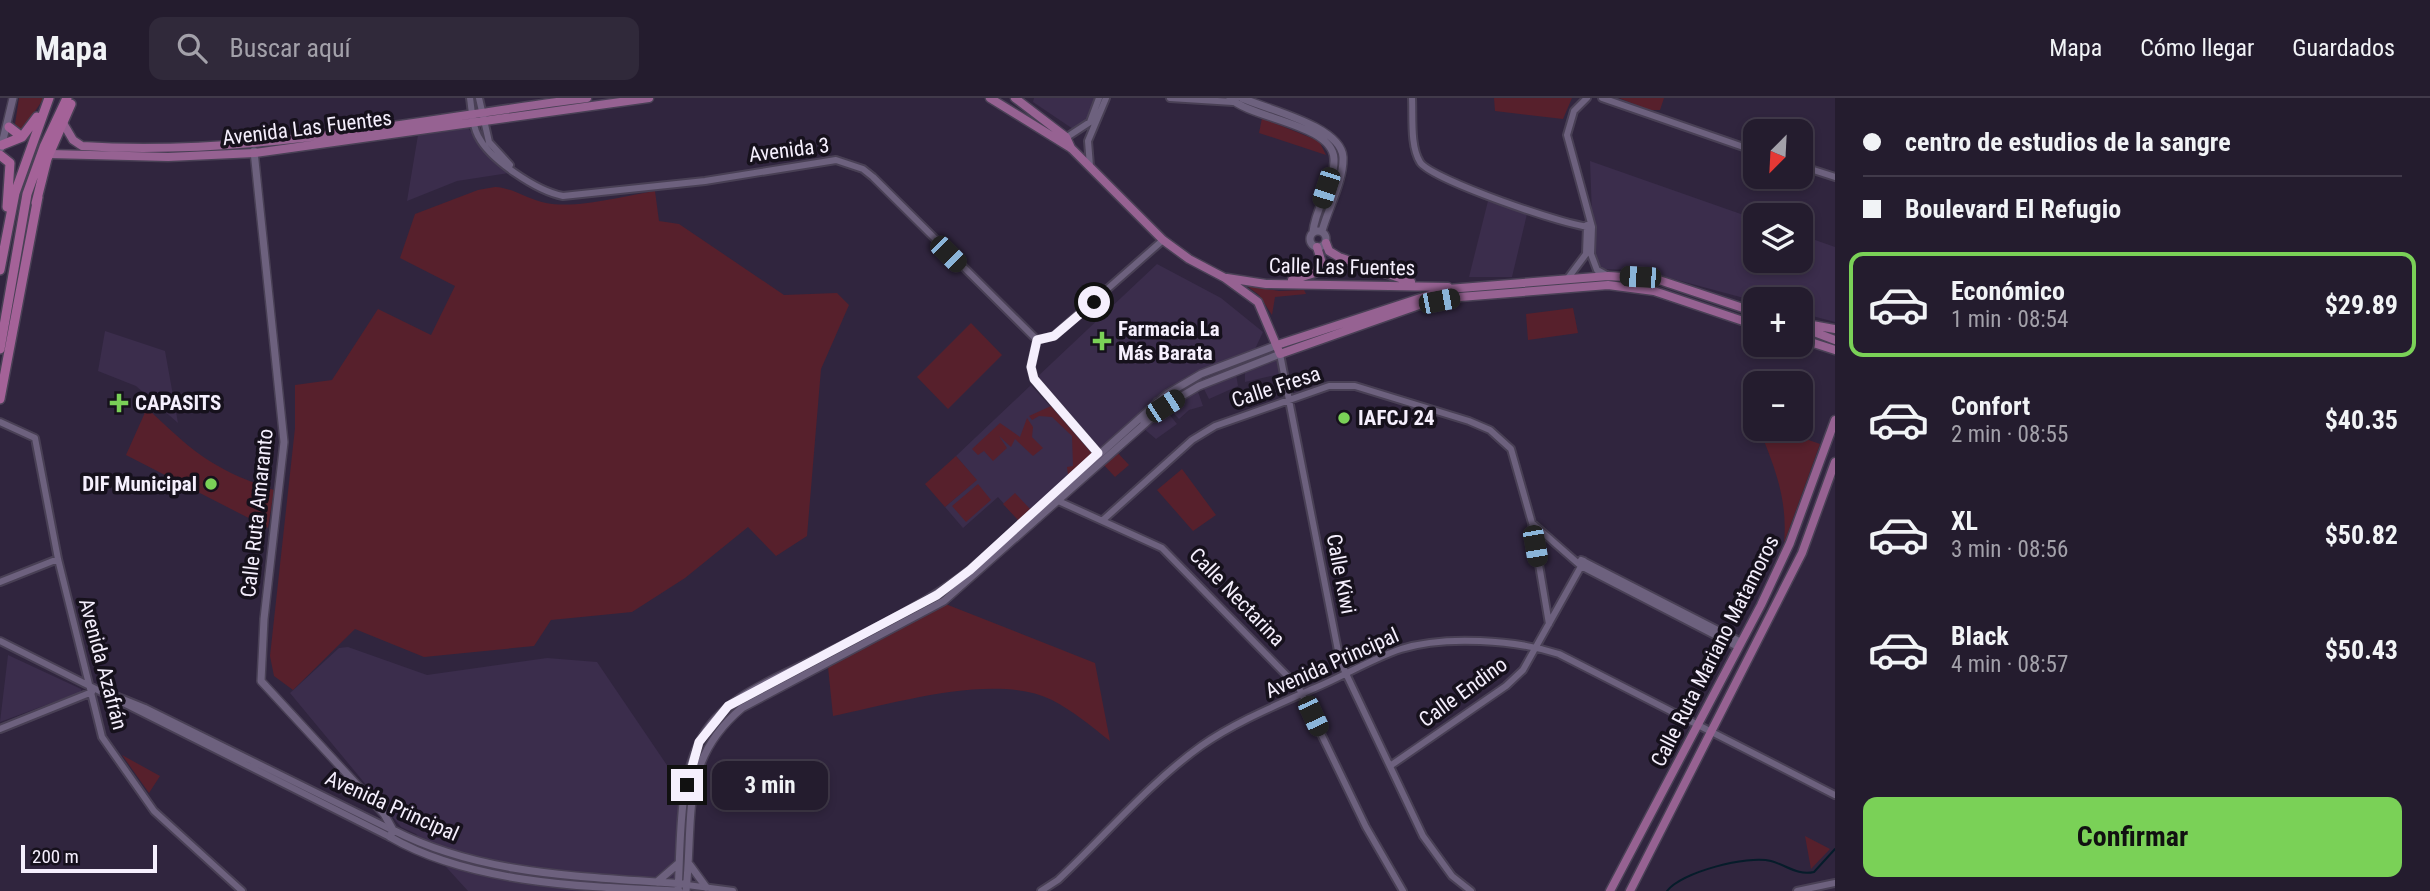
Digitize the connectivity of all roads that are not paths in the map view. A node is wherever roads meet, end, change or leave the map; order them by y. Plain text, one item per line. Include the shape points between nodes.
1 (13, 98) edge
2 (49, 98) edge
3 (67, 98) edge
4 (73, 98) edge
5 (470, 98) edge
6 (479, 98) edge
7 (587, 98) edge
8 (649, 98) edge
9 (990, 98) edge
10 (1016, 98) edge
11 (1099, 98) edge
12 (1106, 98) edge
13 (1170, 98) edge
14 (1412, 98) edge
15 (1587, 98) edge
16 (1602, 98) edge
17 (1235, 99) edge
18 (478, 119) junction
19 (63, 122) junction
20 (9, 127) junction
21 (22, 137) junction
22 (1063, 140) junction
23 (254, 143) junction
24 (1, 145) edge
25 (1743, 147) edge
26 (255, 153) junction
27 (50, 154) junction
28 (0, 155) edge
29 (1090, 166) junction
30 (1813, 170) edge
31 (1835, 177) edge
32 (38, 197) junction
33 (1589, 225) junction
34 (1318, 232) junction
35 (1163, 240) junction
36 (1321, 245) junction
37 (4, 249) junction
38 (1588, 254) junction
39 (0, 270) edge
40 (13, 271) junction
41 (1608, 276) junction
42 (1225, 278) junction
43 (1567, 279) junction
44 (1266, 284) junction
45 (1418, 284) junction
46 (1458, 287) junction
47 (1743, 308) edge
48 (1369, 313) junction
49 (1743, 321) edge
50 (1813, 326) edge
51 (1835, 329) edge
52 (1813, 330) edge
53 (1343, 332) junction
54 (1037, 340) junction
55 (1835, 340) edge
56 (1813, 343) edge
57 (0, 349) edge
58 (1278, 350) junction
59 (1835, 350) edge
60 (0, 399) edge
61 (1288, 400) junction
62 (1157, 401) junction
63 (1835, 420) edge
64 (0, 422) edge
65 (1134, 433) junction
66 (1098, 453) junction
67 (1835, 462) edge
68 (1050, 496) junction
69 (1058, 501) junction
70 (1103, 520) junction
71 (1532, 523) junction
72 (58, 559) junction
73 (1583, 563) junction
74 (0, 582) edge
75 (1549, 624) junction
76 (0, 641) edge
77 (1740, 645) junction
78 (1538, 647) junction
79 (1347, 674) junction
80 (88, 684) junction
81 (98, 690) junction
82 (90, 693) junction
83 (1302, 694) junction
84 (1700, 724) junction
85 (0, 729) edge
86 (1712, 730) junction
87 (1390, 766) junction
88 (1835, 795) edge
89 (391, 833) junction
90 (684, 862) junction
91 (579, 880) junction
92 (657, 882) junction
93 (1835, 883) edge
94 (706, 887) junction
95 (682, 888) edge
96 (242, 891) edge
97 (662, 891) edge
98 (733, 891) edge
99 (1041, 891) edge
100 (1403, 891) edge
101 (1471, 891) edge
102 (1610, 891) edge
103 (1630, 891) edge
104 (1797, 891) edge

1 - 20 main road
2 - 21 highway
2 - 37 highway via 24,162
3 - 40 highway via 33,176
4 - 19 highway
5 - 18 street
6 - 18 street
7 - 18 main road, Avenida Las Fuentes
8 - 18 main road, Avenida Las Fuentes
9 - 22 main road
10 - 22 main road
11 - 22 street via 1090,122
12 - 29 street via 1088,141
13 - 17 street
14 - 33 street via 1416,153 1427,170 1482,194
15 - 33 street via 1574,111 1567,135
16 - 25 street
17 - 34 main road via 1329,134 1341,150
18 - 23 main road, Avenida Las Fuentes
18 - 26 main road, Avenida Las Fuentes
18 - 54 street, Avenida 3 via 491,149 513,169 543,191 570,197 836,160 851,163 873,177
19 - 23 main road, Avenida Las Fuentes via 82,146 173,148
19 - 27 highway
20 - 21 highway
20 - 24 main road
21 - 24 highway
22 - 29 main road
23 - 26 main road, Calle Ruta Amaranto
24 - 28 main road
26 - 27 main road, Avenida Las Fuentes via 168,157
26 - 89 main road, Calle Ruta Amaranto via 284,442 261,681 384,814
27 - 32 highway
28 - 37 highway via 8,159 10,167
29 - 35 main road
30 - 31 street
32 - 40 highway
32 - 60 highway
33 - 38 street
34 - 36 main road
34 - 36 main road via 1310,240
35 - 42 main road
35 - 54 street via 1054,336
36 - 44 main road via 1315,273
36 - 45 main road via 1339,257
37 - 39 highway
38 - 41 street via 1597,270
38 - 43 street
40 - 57 highway
41 - 43 main road
41 - 47 main road via 1656,279
42 - 44 main road, Calle Las Fuentes
42 - 58 main road via 1258,302
43 - 46 main road
44 - 45 main road, Calle Las Fuentes
45 - 46 main road, Calle Las Fuentes
46 - 48 main road
48 - 53 main road
48 - 58 main road
49 - 53 main road via 1654,291 1608,285 1460,297 1419,305
50 - 51 main road
52 - 55 main road
53 - 58 main road
54 - 66 street via 1031,367 1034,379
56 - 59 main road
58 - 61 street, Calle Kiwi
58 - 62 main road via 1201,374
58 - 65 main road via 1199,386 1165,406
61 - 70 street, Calle Fresa via 1215,426 1192,440
61 - 71 street, Calle Fresa via 1329,386 1355,386 1490,430 1514,454
61 - 79 street, Calle Kiwi via 1340,661
62 - 65 street via 1158,407
62 - 66 main road
63 - 77 main road, Calle Ruta Mariano Matamoros via 1790,543
64 - 72 street, Avenida Azafrán via 35,438
65 - 69 main road
66 - 68 main road
67 - 86 main road, Calle Ruta Mariano Matamoros via 1802,553
68 - 69 street, Calle Nectarina
68 - 90 main road via 937,595 755,689 722,711 699,742 689,771
69 - 70 street, Calle Nectarina
69 - 90 main road via 944,601 742,708 719,727 695,778
70 - 83 street, Calle Nectarina via 1162,548 1180,563
71 - 73 street
71 - 75 street, Calle Fresa
72 - 74 street
72 - 80 street, Avenida Azafrán
73 - 75 street, Calle Endino
73 - 77 street
75 - 78 street, Calle Endino
76 - 80 street, Avenida Principal
77 - 84 main road, Calle Ruta Mariano Matamoros
78 - 79 street, Avenida Principal via 1496,642 1422,645 1394,652
78 - 84 street, Avenida Principal
78 - 87 street, Calle Endino via 1506,686
79 - 83 street, Avenida Principal
79 - 87 street, Calle Kiwi
80 - 81 street, Avenida Principal
80 - 82 street, Avenida Azafrán
81 - 82 street
81 - 89 street, Avenida Principal via 112,692
82 - 85 street
82 - 96 street, Avenida Azafrán via 102,737 148,803
83 - 99 street, Avenida Principal via 1203,745
83 - 100 street, Calle Nectarina via 1366,827
84 - 86 street, Avenida Principal
84 - 102 main road, Calle Ruta Mariano Matamoros
86 - 88 street, Avenida Principal
86 - 103 main road, Calle Ruta Mariano Matamoros
87 - 101 street, Calle Kiwi via 1436,857
89 - 91 main road, Avenida Principal via 429,856 476,871
90 - 92 main road
90 - 94 main road
90 - 95 main road
91 - 92 main road, Avenida Principal
91 - 97 main road, Avenida Principal
92 - 95 main road, Avenida Principal
93 - 104 street
94 - 95 street, Avenida Principal
94 - 98 street, Avenida Principal
95 - 97 main road, Avenida Principal

